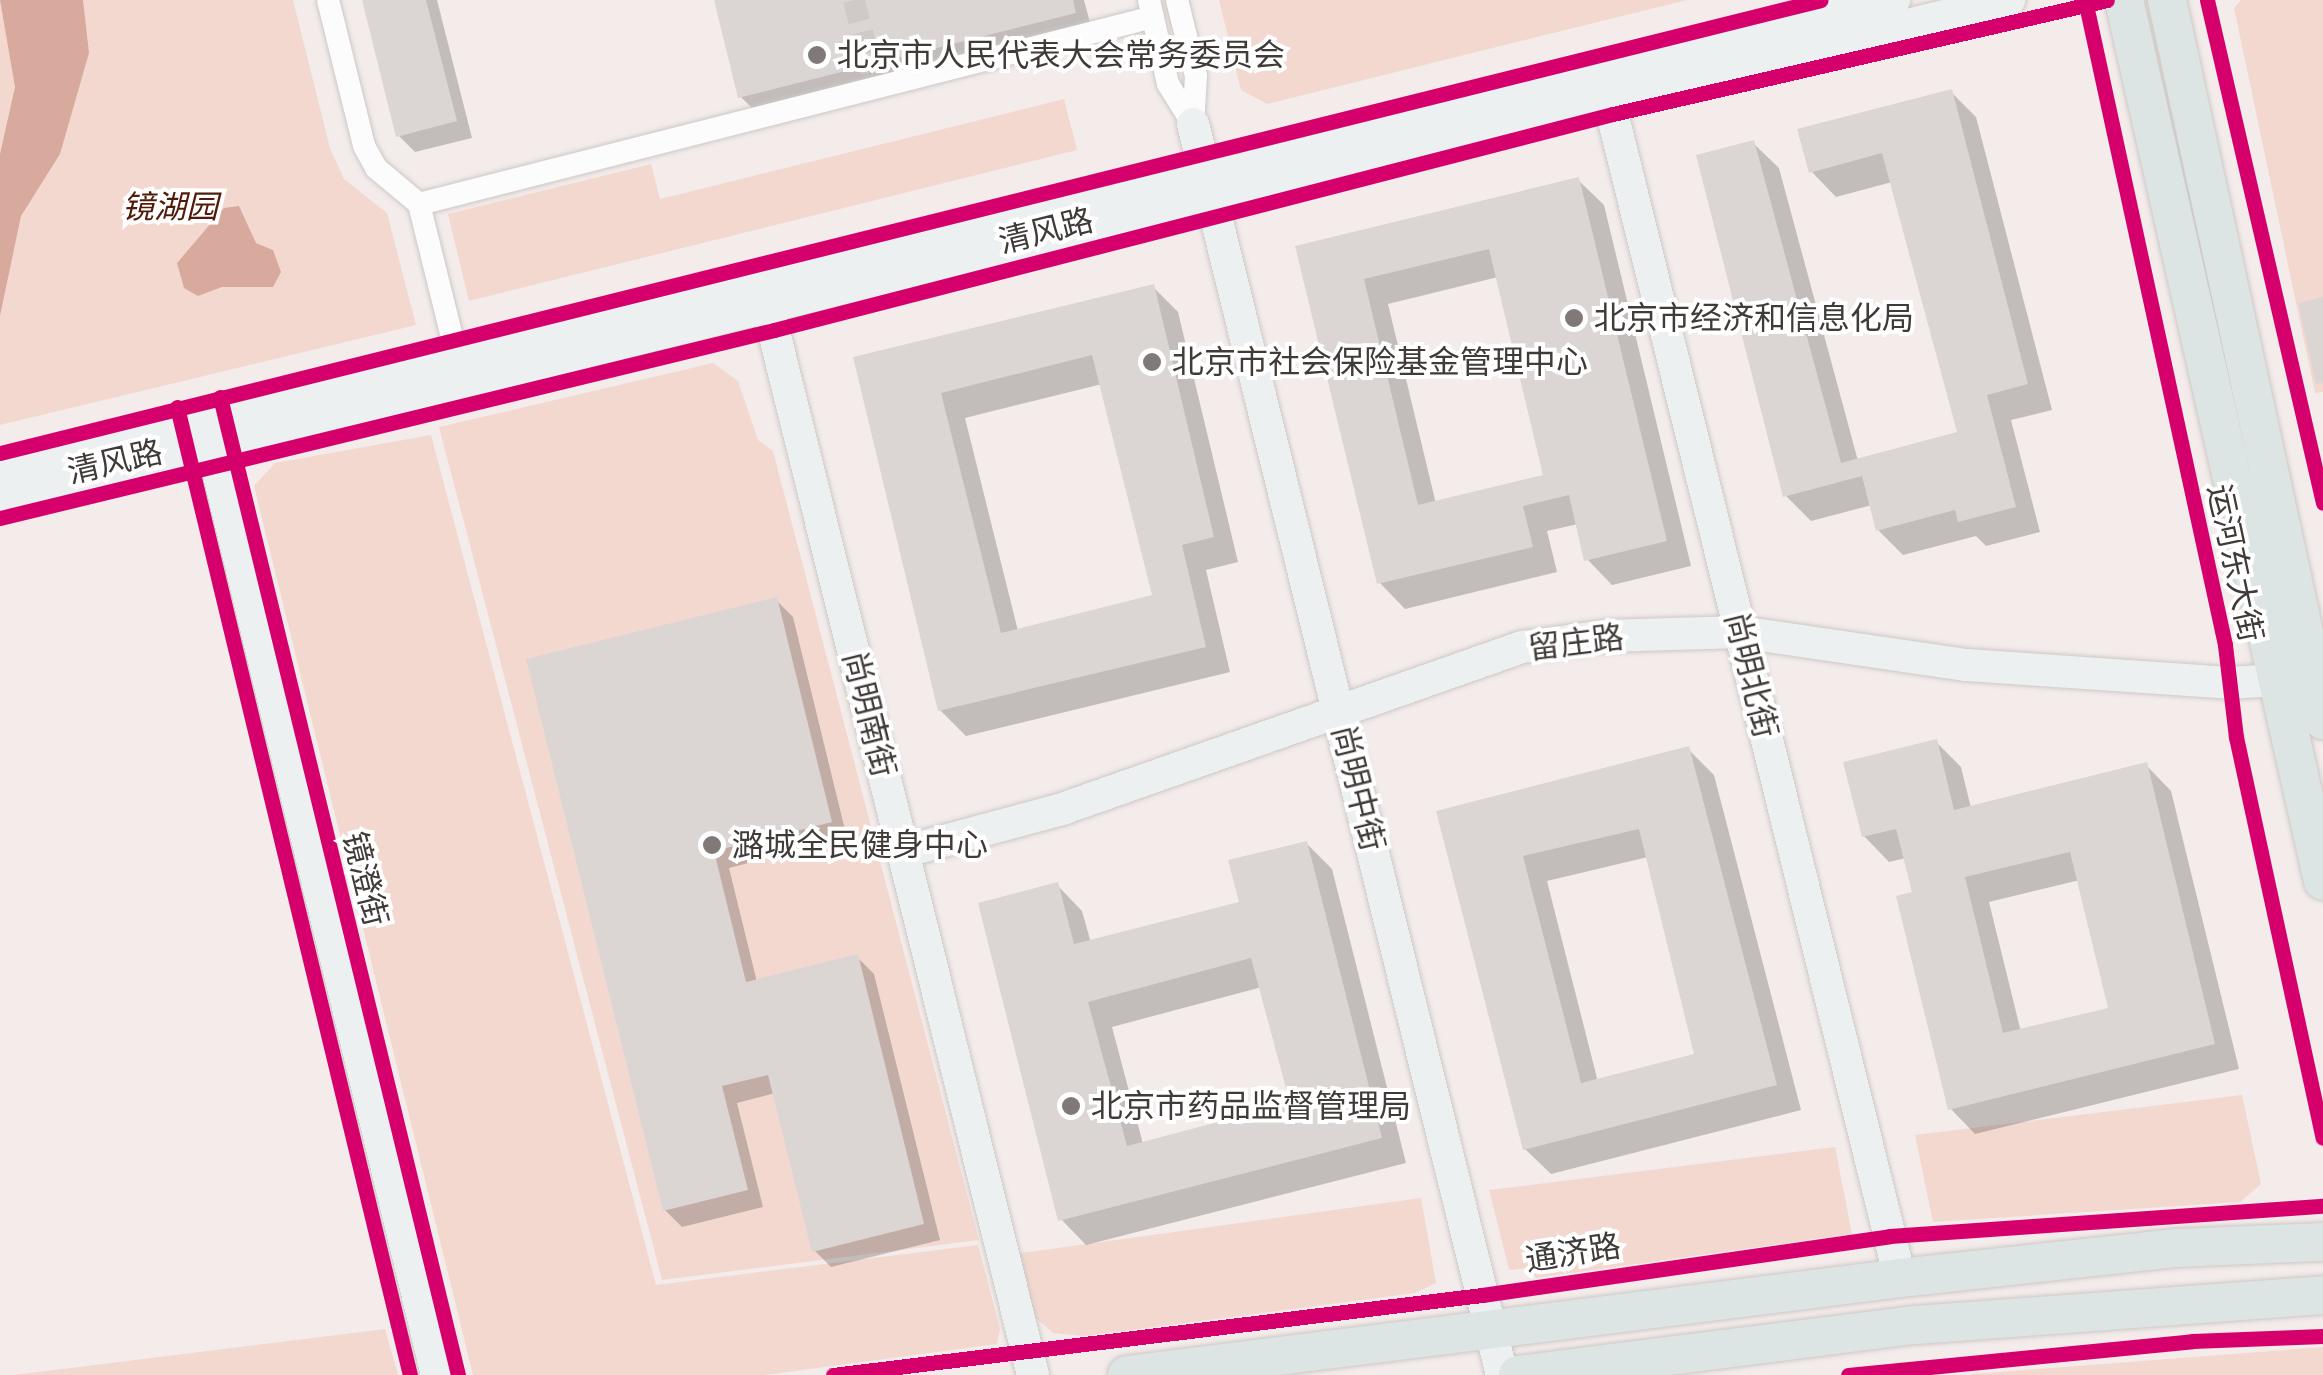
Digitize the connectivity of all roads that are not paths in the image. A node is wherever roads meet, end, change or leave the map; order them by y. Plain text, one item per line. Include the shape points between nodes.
1 (328, 0) edge
2 (1177, 0) edge
3 (1894, 0) edge
4 (2009, 0) edge
5 (2124, 0) edge
6 (2167, 0) edge
7 (1151, 8) edge
8 (1605, 84) junction
9 (1193, 124) junction
10 (1212, 188) junction
11 (419, 204) junction
12 (766, 298) junction
13 (461, 374) junction
14 (209, 435) junction
15 (0, 472) edge
16 (0, 497) edge
17 (1740, 632) junction
18 (2278, 680) junction
19 (1340, 712) junction
20 (2323, 720) edge
21 (903, 852) junction
22 (2323, 881) edge
23 (2323, 1242) edge
24 (1900, 1278) junction
25 (2323, 1295) edge
26 (1490, 1329) junction
27 (437, 1375) edge
28 (1033, 1375) edge
29 (1128, 1375) edge
30 (1502, 1375) edge
31 (1518, 1375) edge

1 - 11 street via 364,146 376,168
2 - 9 street via 1196,76
3 - 8 street, 清风路
4 - 8 street, 清风路
5 - 18 main road, 运河东大街
6 - 20 main road, 运河东大街
7 - 9 street via 1168,84
7 - 11 street
8 - 10 street, 清风路
8 - 17 street, 尚明北街
9 - 10 street, 尚明中街
10 - 12 street, 清风路
10 - 19 street, 尚明中街
11 - 13 street
12 - 13 street, 清风路
12 - 21 street, 尚明南街
13 - 14 street, 清风路
14 - 15 street, 清风路
14 - 16 street, 清风路
14 - 27 street, 镜澄街
17 - 18 street, 留庄路 via 1967,665 2230,683
17 - 19 street, 留庄路 via 1606,636 1523,647
17 - 24 street, 尚明北街
18 - 22 main road, 运河东大街
19 - 21 street, 留庄路 via 1062,809
19 - 26 street, 尚明中街
21 - 28 street, 尚明南街
23 - 24 main road, 通济路 via 2177,1248
24 - 26 main road, 通济路
25 - 31 main road via 1916,1325
26 - 29 main road, 通济路
26 - 30 street, 尚明中街

